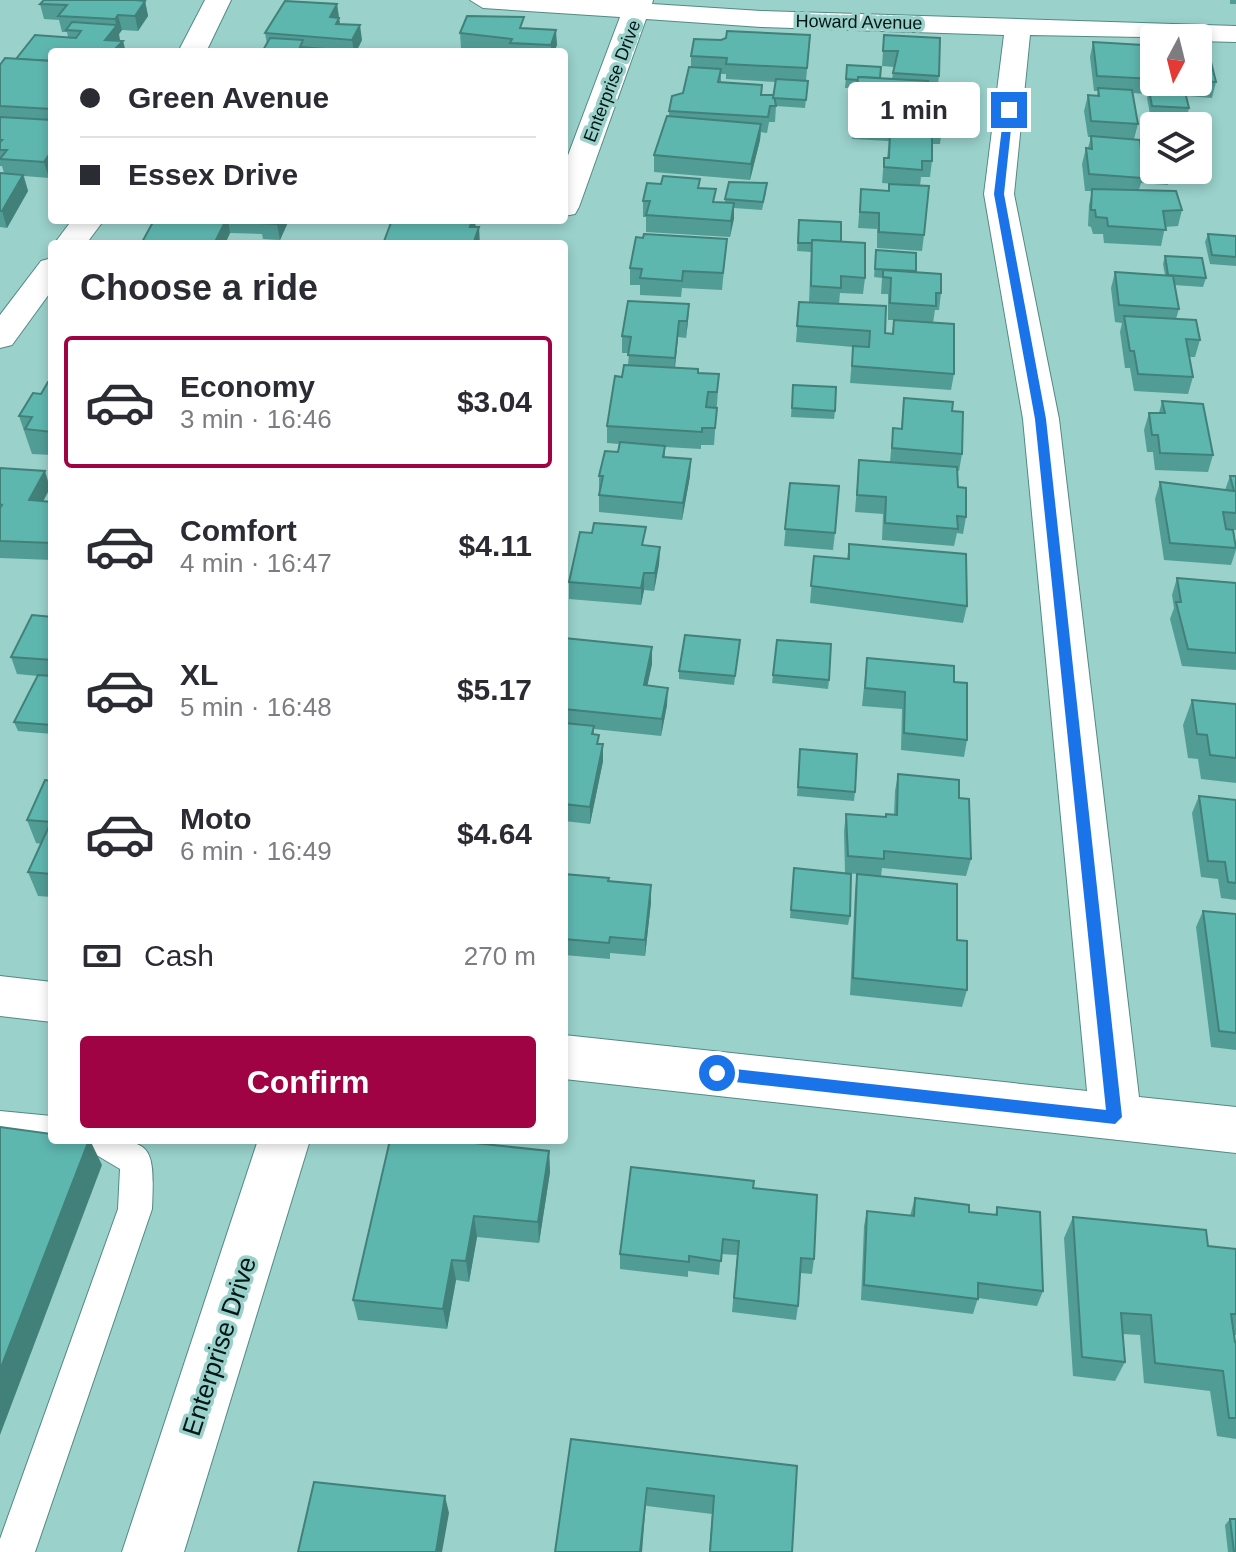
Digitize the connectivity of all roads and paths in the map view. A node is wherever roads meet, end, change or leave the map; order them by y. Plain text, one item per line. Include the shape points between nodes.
1 (218, 0) edge
2 (483, 0) edge
3 (640, 5) edge
4 (1018, 25) junction
5 (1236, 34) edge
6 (194, 48) edge
7 (568, 201) edge
8 (48, 273) edge
9 (0, 338) edge
10 (0, 996) edge
11 (48, 1002) edge
12 (568, 1057) edge
13 (1115, 1117) junction
14 (0, 1126) edge
15 (1236, 1130) edge
16 (48, 1131) edge
17 (107, 1144) edge
18 (283, 1144) edge
19 (15, 1552) edge
20 (153, 1552) edge

1 - 6 street
2 - 3 street, Howard Avenue
3 - 4 street, Howard Avenue via 761,19
3 - 7 street, Enterprise Drive
4 - 5 street, Howard Avenue
4 - 13 street via 999,194 1041,419
8 - 9 street
10 - 11 street
12 - 13 street
13 - 15 street
14 - 16 lane
17 - 19 lane via 137,1161 135,1209
18 - 20 street, Enterprise Drive

